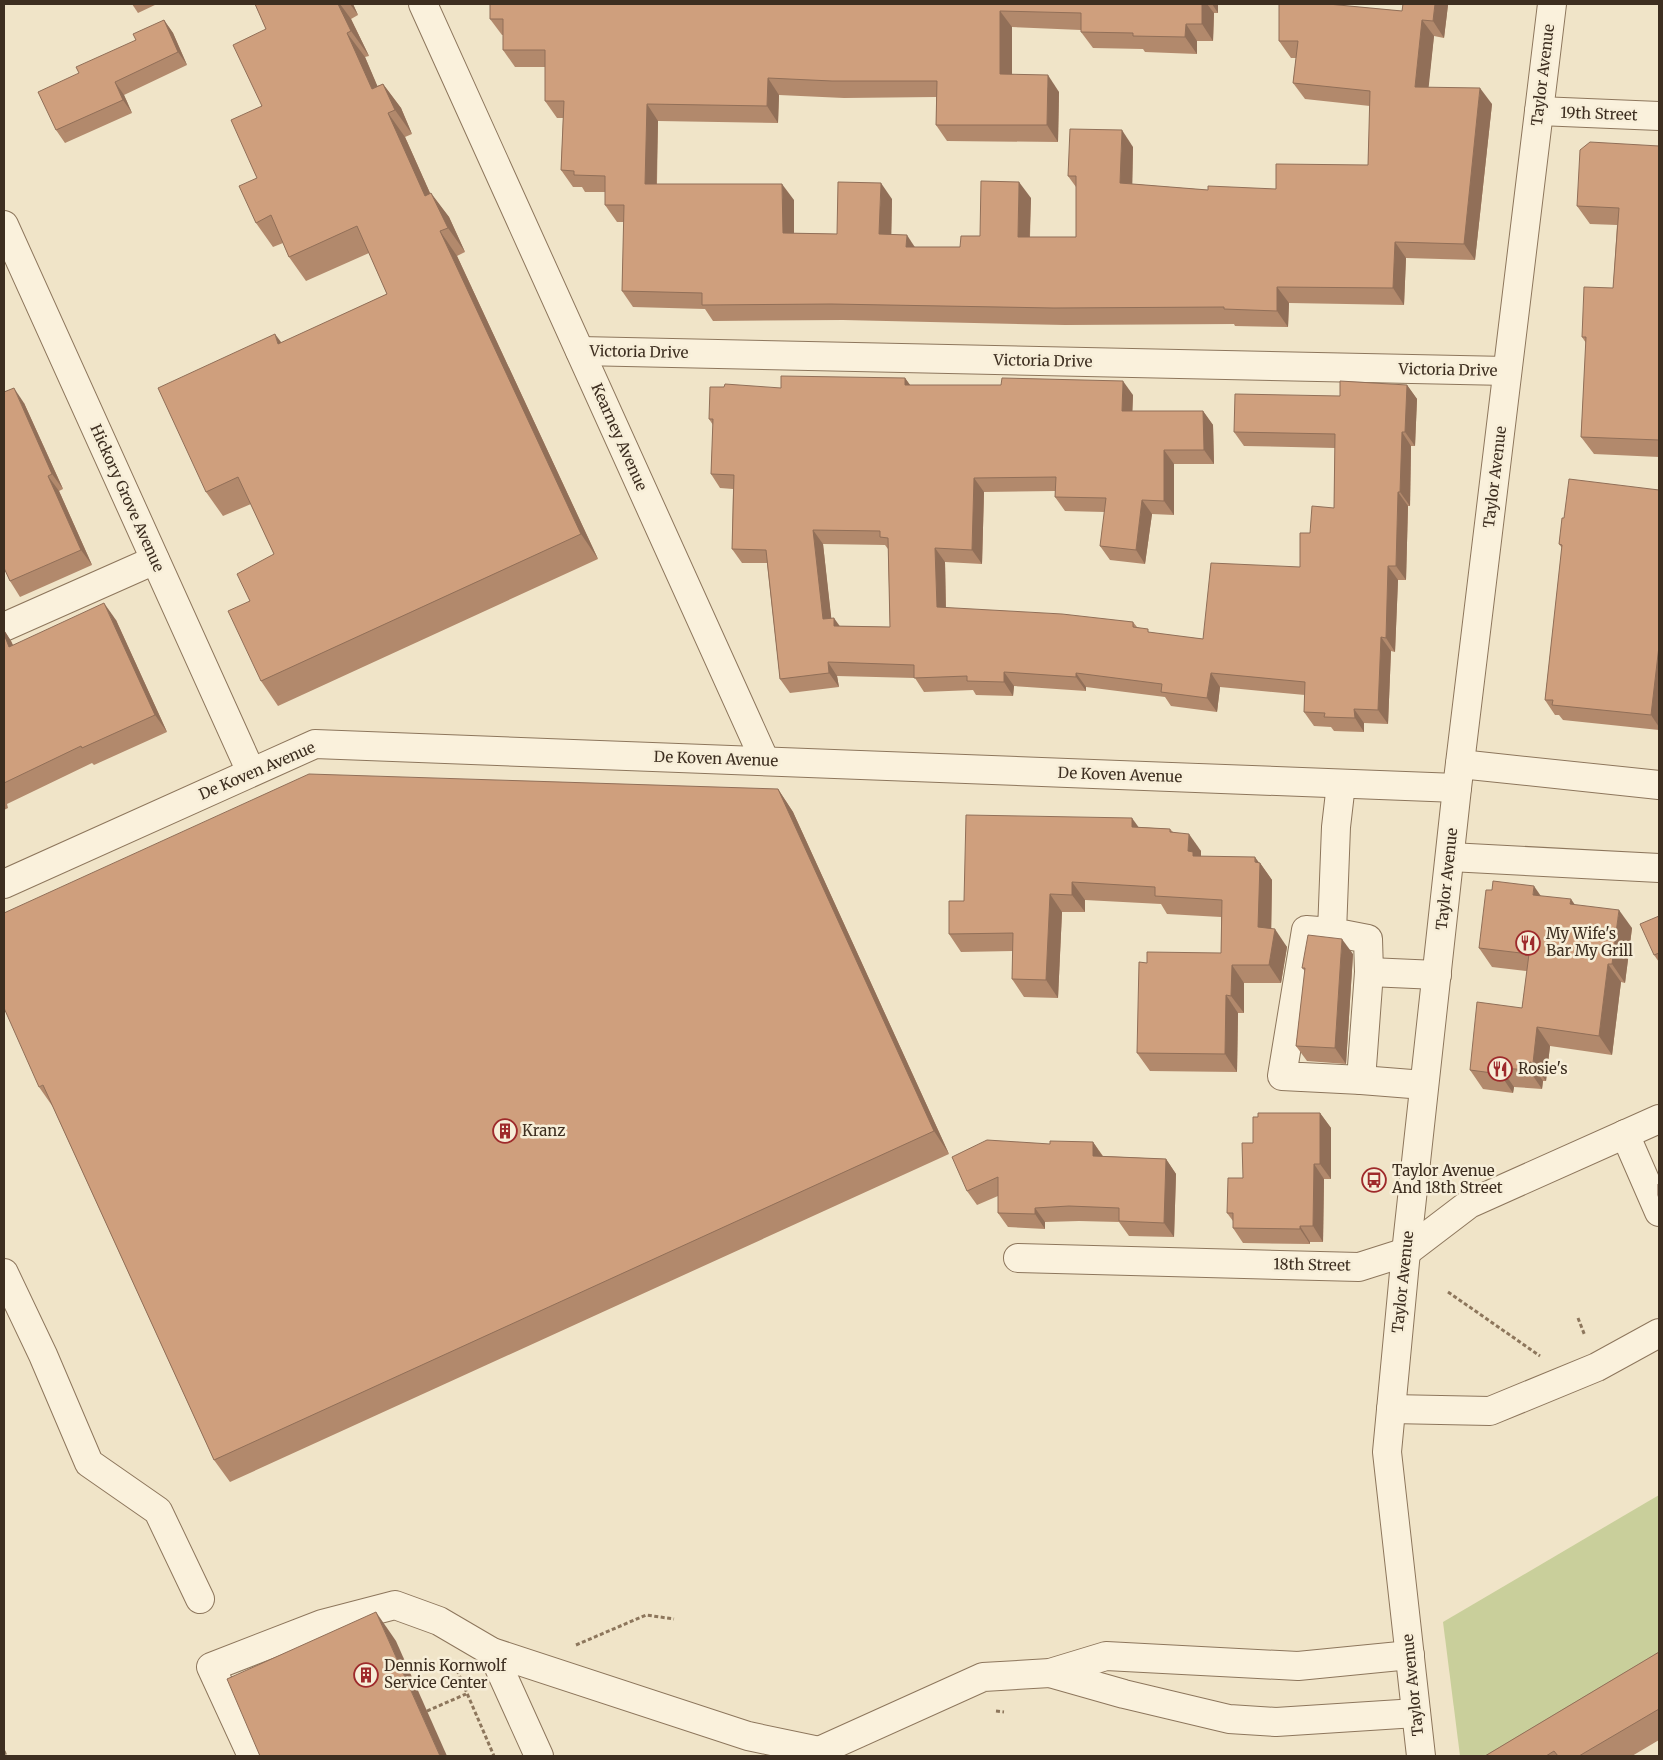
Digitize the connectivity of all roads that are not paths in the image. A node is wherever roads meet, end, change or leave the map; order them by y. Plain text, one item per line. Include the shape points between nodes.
1 (423, 4) edge
2 (1552, 4) edge
3 (1539, 111) junction
4 (1659, 116) edge
5 (4, 225) edge
6 (580, 351) junction
7 (1507, 371) junction
8 (155, 560) junction
9 (4, 628) edge
10 (765, 761) junction
11 (251, 772) junction
12 (1459, 776) junction
13 (1341, 784) junction
14 (1659, 785) edge
15 (1450, 857) junction
16 (1659, 868) edge
17 (4, 884) edge
18 (1332, 932) junction
19 (1369, 972) junction
20 (1437, 975) junction
21 (1361, 1080) junction
22 (1424, 1085) junction
23 (1659, 1119) edge
24 (1625, 1134) junction
25 (1659, 1212) edge
26 (1406, 1252) junction
27 (1018, 1258) dead end
28 (4, 1273) edge
29 (1659, 1333) edge
30 (1391, 1410) junction
31 (200, 1599) dead end
32 (492, 1652) junction
33 (1410, 1655) junction
34 (1050, 1673) junction
35 (1416, 1712) junction
36 (814, 1754) edge
37 (252, 1756) edge
38 (539, 1756) edge
39 (1421, 1756) edge

1 - 6 street, Kearney Avenue
2 - 3 street, Taylor Avenue
3 - 4 street, 19th Street
3 - 7 street, Taylor Avenue
5 - 8 street, Hickory Grove Avenue
6 - 7 street, Victoria Drive
6 - 10 street, Kearney Avenue
7 - 12 street, Taylor Avenue
8 - 9 street
8 - 11 street, Hickory Grove Avenue
10 - 11 street, De Koven Avenue via 315,744
10 - 13 street, De Koven Avenue
11 - 17 street, De Koven Avenue
12 - 13 street, De Koven Avenue
12 - 14 street, De Koven Avenue
12 - 15 street, Taylor Avenue
13 - 18 street
15 - 16 street
15 - 20 street, Taylor Avenue
18 - 19 street via 1368,939
18 - 21 street via 1306,930 1282,1076
19 - 20 street
19 - 21 street
20 - 22 street, Taylor Avenue
21 - 22 street
22 - 26 street, Taylor Avenue
23 - 24 street, 18th Street
24 - 25 street
24 - 26 street, 18th Street via 1469,1204
26 - 27 street, 18th Street via 1360,1267
26 - 30 street, Taylor Avenue
28 - 31 street via 89,1463 158,1511
29 - 30 street via 1597,1366 1490,1411
30 - 33 street, Taylor Avenue via 1386,1452
32 - 36 street via 748,1736
32 - 37 street via 439,1621 395,1605 322,1624 211,1667
32 - 38 street
33 - 34 street via 1298,1666 1106,1656
33 - 35 street, Taylor Avenue
34 - 35 street via 1229,1719 1276,1722
34 - 36 street via 982,1677
35 - 39 street, Taylor Avenue

